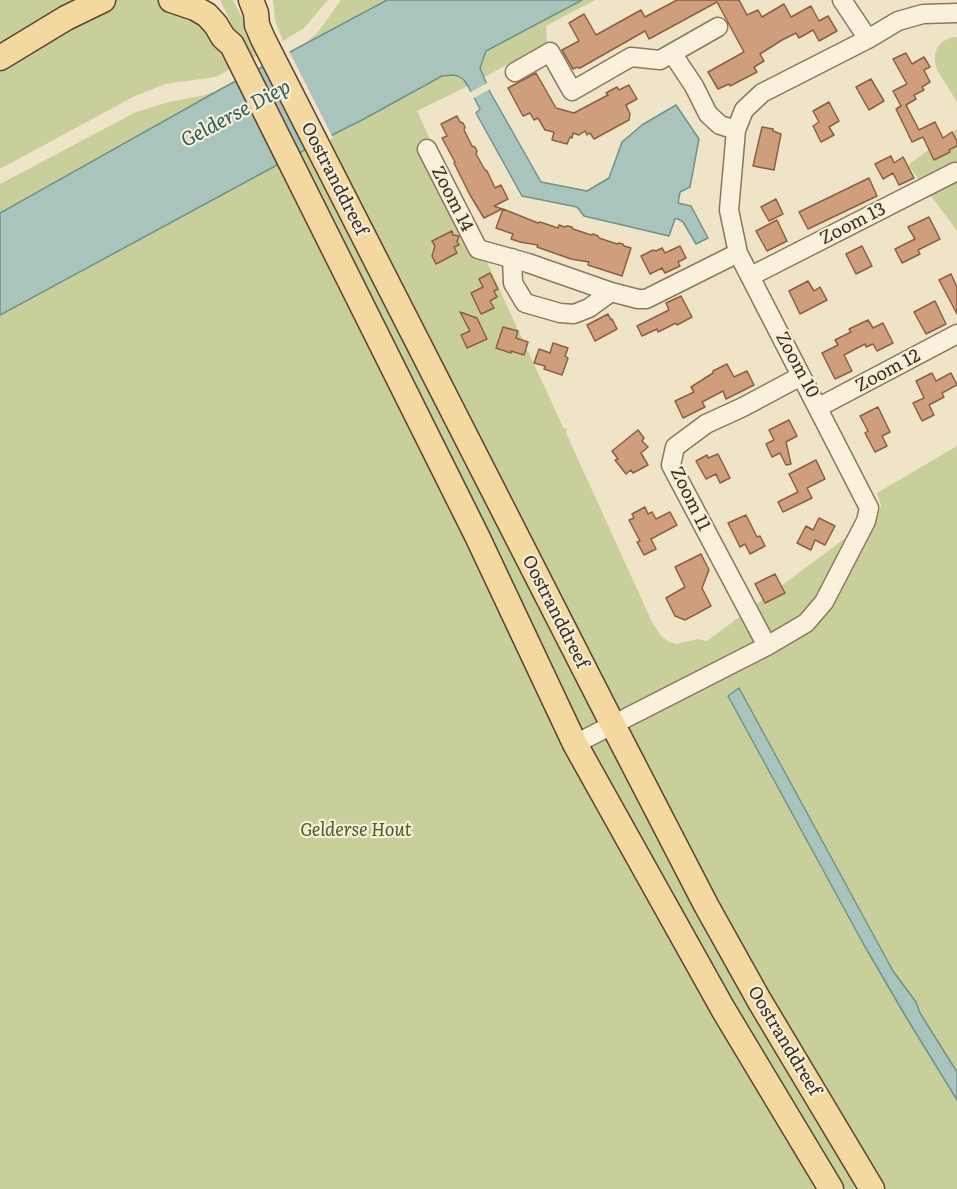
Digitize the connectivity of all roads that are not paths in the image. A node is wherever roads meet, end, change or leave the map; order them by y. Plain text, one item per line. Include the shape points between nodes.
1 (85, 0) edge
2 (103, 0) edge
3 (171, 0) edge
4 (240, 0) edge
5 (250, 0) edge
6 (842, 0) edge
7 (202, 4) edge
8 (957, 13) edge
9 (66, 18) junction
10 (718, 27) dead end
11 (260, 32) junction
12 (868, 39) junction
13 (672, 53) junction
14 (0, 58) edge
15 (515, 72) dead end
16 (736, 130) junction
17 (427, 149) dead end
18 (955, 172) dead end
19 (738, 253) junction
20 (512, 258) junction
21 (751, 276) junction
22 (611, 291) junction
23 (957, 334) edge
24 (801, 376) junction
25 (819, 407) junction
26 (767, 646) junction
27 (613, 725) junction
28 (575, 744) junction
29 (831, 1189) edge
30 (872, 1189) edge

1 - 9 main road
2 - 9 main road
3 - 7 main road
4 - 11 main road, Oostranddreef
5 - 11 main road, Oostranddreef
6 - 12 street
7 - 28 main road, Oostranddreef via 234,49 477,536
8 - 12 street, Zoom 10 via 923,14 898,21
9 - 14 main road
10 - 13 street
11 - 27 main road, Oostranddreef
12 - 16 street, Zoom 10 via 762,93 744,110
13 - 15 street via 660,60 632,57 572,91 550,52
13 - 16 street via 708,114 720,125
16 - 19 street, Zoom 10 via 729,210
17 - 20 street, Zoom 14 via 478,249
18 - 21 street, Zoom 13
19 - 21 street, Zoom 10
19 - 22 street, Zoom 14 via 646,299
20 - 22 street, Zoom 14
20 - 22 street via 513,283 525,303 574,314
21 - 24 street, Zoom 10
23 - 25 street, Zoom 12
24 - 25 street, Zoom 10
24 - 26 street, Zoom 11 via 706,424 675,447 671,465
25 - 26 street, Zoom 10 via 869,508 824,602 806,623
26 - 27 street, Zoom 10
27 - 28 street, Zoom 10
27 - 30 main road, Oostranddreef via 759,1000
28 - 29 main road, Oostranddreef via 723,1009

